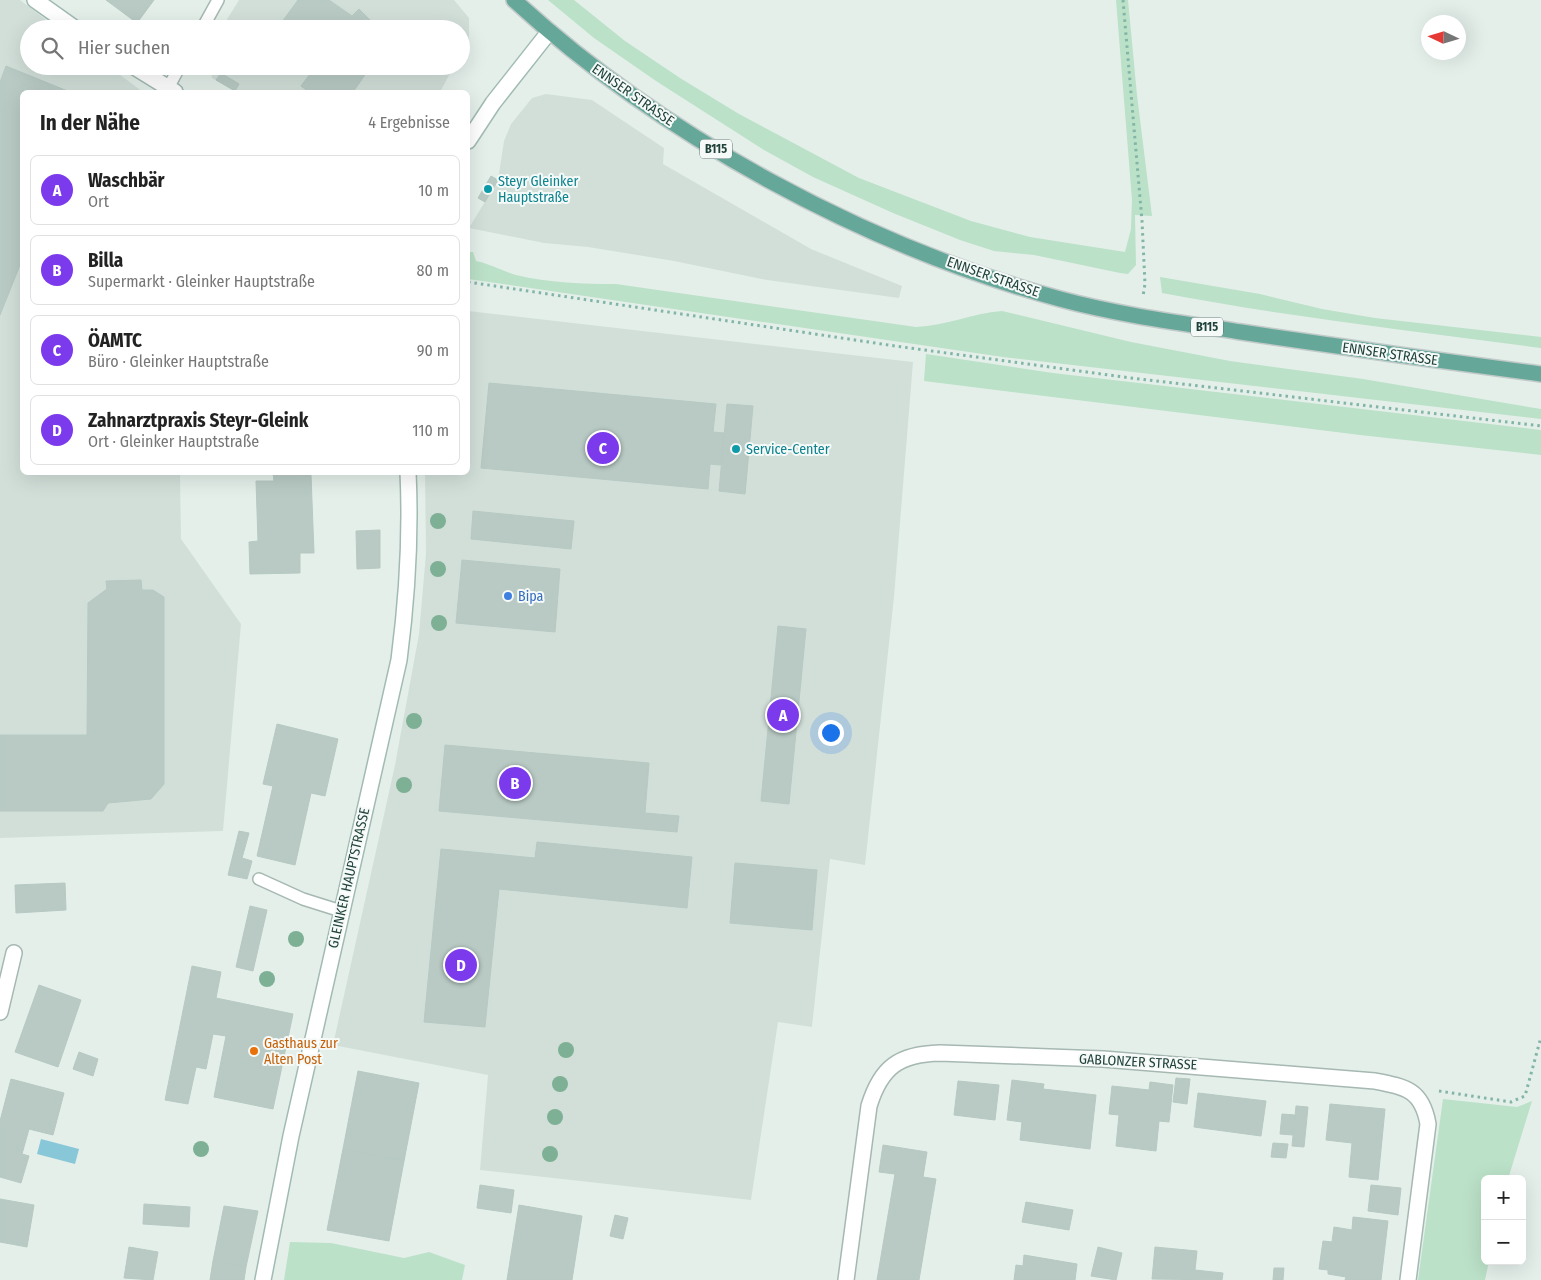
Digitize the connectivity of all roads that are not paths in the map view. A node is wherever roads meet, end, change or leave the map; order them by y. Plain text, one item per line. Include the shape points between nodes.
1 (35, 0) edge
2 (218, 0) edge
3 (514, 0) edge
4 (63, 20) edge
5 (207, 20) edge
6 (549, 32) junction
7 (147, 75) edge
8 (177, 75) edge
9 (171, 90) edge
10 (470, 138) edge
11 (1541, 374) edge
12 (408, 475) edge
13 (259, 879) dead end
14 (341, 911) junction
15 (14, 953) dead end
16 (0, 1012) edge
17 (263, 1280) edge
18 (846, 1280) edge
19 (1408, 1280) edge

1 - 4 street
2 - 5 lane
3 - 6 main road, ENNSER STRASSE / B115
6 - 10 street
6 - 11 main road, ENNSER STRASSE / B115 via 601,74 737,162 816,204 897,241 995,279 1060,299 1140,316
7 - 9 street
8 - 9 lane
12 - 14 street, GLEINKER HAUPTSTRASSE via 408,549 399,660
13 - 14 lane via 303,899
14 - 17 street, GLEINKER HAUPTSTRASSE
15 - 16 street
18 - 19 street, GABLONZER STRASSE via 869,1106 887,1071 918,1053 1103,1059 1376,1081 1401,1086 1416,1094 1426,1109 1428,1138

